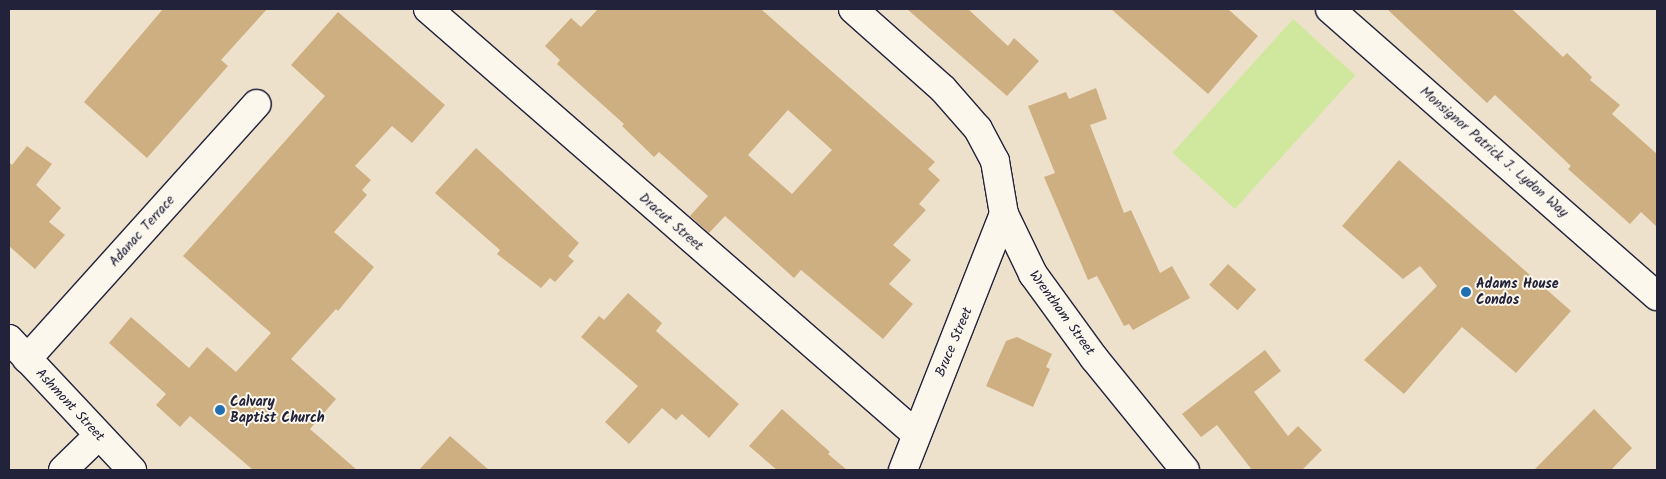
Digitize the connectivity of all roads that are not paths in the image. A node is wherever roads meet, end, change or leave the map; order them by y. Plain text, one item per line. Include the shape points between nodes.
1 (428, 9) edge
2 (853, 9) edge
3 (1330, 9) edge
4 (257, 104) dead end
5 (1004, 214) junction
6 (1657, 296) edge
7 (18, 349) edge
8 (916, 434) junction
9 (99, 436) junction
10 (63, 470) edge
11 (132, 470) edge
12 (903, 470) edge
13 (1185, 470) edge

1 - 8 street, Dracut Street
2 - 5 street, Wrentham Street via 943,89 978,129 995,161
3 - 6 street, Monsignor Patrick J. Lydon Way
4 - 7 street, Adanac Terrace
5 - 8 street, Bruce Street
5 - 13 street, Wrentham Street via 1033,274 1094,358
7 - 9 street, Ashmont Street
8 - 12 street, Bruce Street
9 - 10 street
9 - 11 street, Ashmont Street

